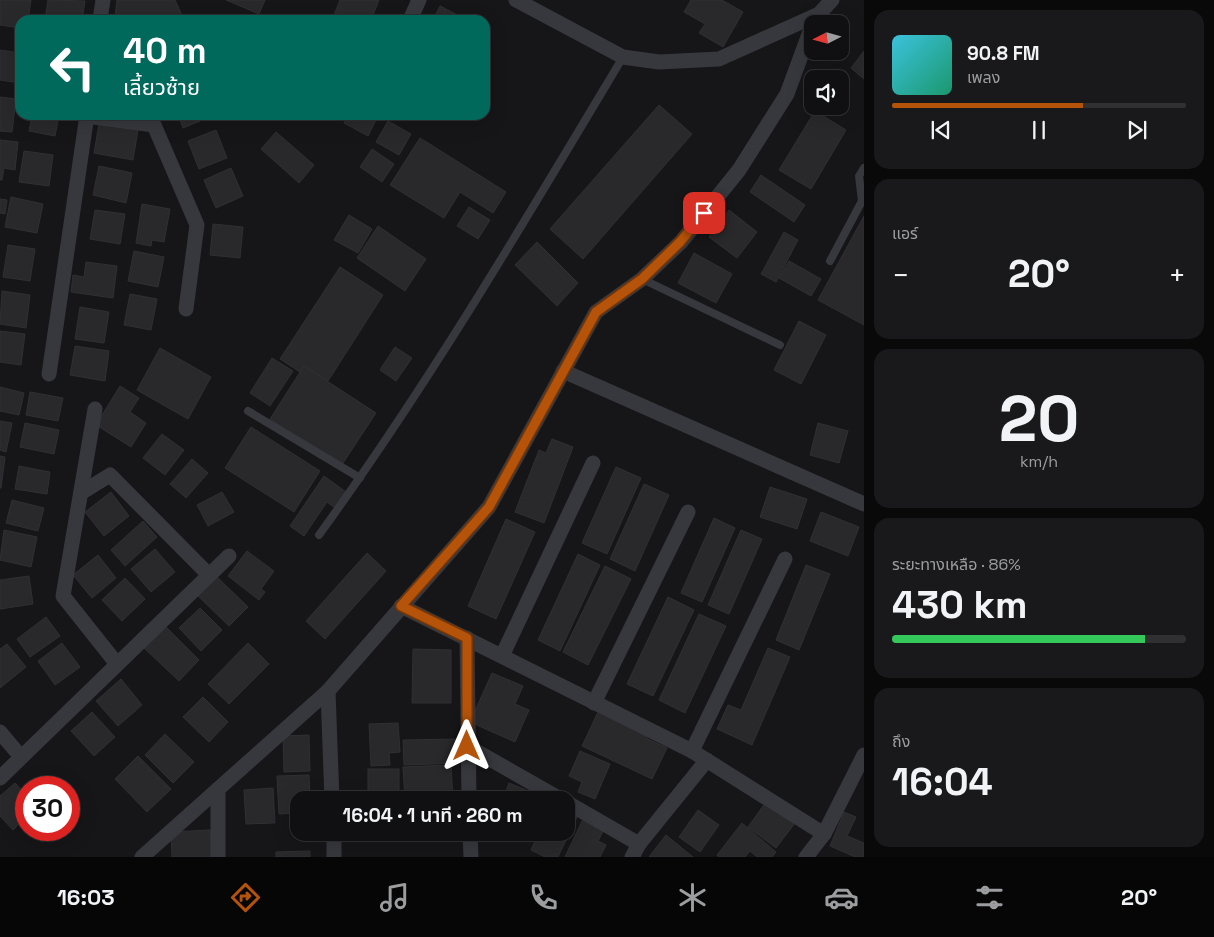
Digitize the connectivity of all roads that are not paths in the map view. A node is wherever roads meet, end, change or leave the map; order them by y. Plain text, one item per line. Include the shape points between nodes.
1 (103, 0) edge
2 (419, 0) edge
3 (516, 0) edge
4 (832, 0) edge
5 (101, 15) edge
6 (412, 15) edge
7 (820, 15) edge
8 (804, 25) edge
9 (804, 51) edge
10 (624, 57) junction
11 (85, 120) edge
12 (120, 120) edge
13 (864, 168) edge
14 (830, 261) dead end
15 (642, 279) junction
16 (186, 309) dead end
17 (780, 345) dead end
18 (564, 371) junction
19 (49, 374) dead end
20 (95, 409) dead end
21 (248, 412) dead end
22 (593, 463) dead end
23 (360, 478) junction
24 (81, 494) junction
25 (864, 504) edge
26 (688, 512) dead end
27 (319, 534) dead end
28 (229, 556) dead end
29 (786, 559) dead end
30 (209, 575) junction
31 (401, 606) junction
32 (467, 638) junction
33 (502, 656) junction
34 (117, 664) junction
35 (328, 691) junction
36 (594, 703) junction
37 (0, 732) edge
38 (467, 746) junction
39 (692, 751) junction
40 (864, 755) edge
41 (22, 757) junction
42 (707, 760) junction
43 (0, 778) edge
44 (218, 788) junction
45 (332, 791) edge
46 (469, 791) edge
47 (546, 791) edge
48 (575, 808) edge
49 (824, 834) junction
50 (334, 841) edge
51 (470, 841) edge
52 (635, 850) edge
53 (142, 857) edge
54 (218, 857) edge
55 (334, 857) edge
56 (471, 857) edge
57 (806, 857) edge

1 - 5 street
2 - 6 street
3 - 10 street
4 - 7 street
8 - 10 street via 719,59 659,62
9 - 15 street via 788,94 739,170 680,242
10 - 23 lane via 491,277
11 - 19 street
12 - 16 street via 154,125 197,225
13 - 14 lane via 859,176 862,201
15 - 17 lane
15 - 18 street via 596,312
18 - 25 street
18 - 31 street via 489,507
20 - 24 street
21 - 23 lane
22 - 33 street
23 - 27 lane
24 - 30 street via 110,475
24 - 34 street via 63,596
26 - 36 street
28 - 30 street
29 - 39 street
30 - 34 street
31 - 32 street
31 - 35 street
32 - 33 street
32 - 38 street
33 - 36 street
34 - 41 street
35 - 44 street
35 - 45 street
36 - 39 street
37 - 41 street
38 - 46 street
38 - 47 street
39 - 42 street
40 - 49 street
41 - 43 street
42 - 49 street
42 - 52 street
44 - 53 street
44 - 54 street
48 - 52 street
49 - 57 street
50 - 55 street
51 - 56 street

